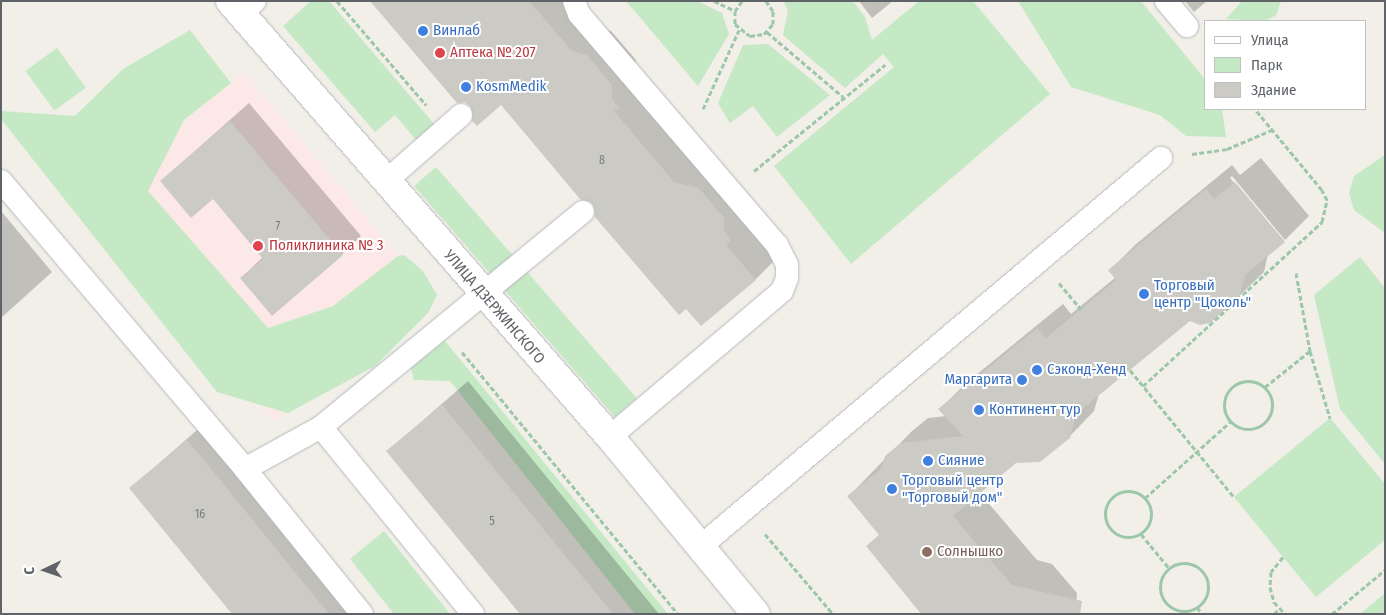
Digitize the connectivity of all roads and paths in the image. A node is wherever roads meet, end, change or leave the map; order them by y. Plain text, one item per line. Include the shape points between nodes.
1 (337, 1) edge
2 (574, 1) edge
3 (714, 1) edge
4 (742, 1) edge
5 (766, 1) edge
6 (1166, 1) edge
7 (242, 6) edge
8 (735, 11) junction
9 (1187, 26) dead end
10 (739, 30) junction
11 (767, 32) junction
12 (885, 65) dead end
13 (843, 97) junction
14 (1256, 110) edge
15 (454, 121) joint
16 (1272, 130) junction
17 (688, 141) junction
18 (1161, 158) joint
19 (1, 181) edge
20 (386, 181) junction
21 (730, 191) junction
22 (583, 212) dead end
23 (1296, 273) dead end
24 (483, 296) junction
25 (443, 328) junction
26 (1310, 352) junction
27 (1130, 370) dead end
28 (1143, 386) junction
29 (1265, 387) junction
30 (1330, 418) dead end
31 (1230, 422) junction
32 (321, 427) junction
33 (610, 438) junction
34 (1198, 452) junction
35 (245, 469) junction
36 (1234, 497) dead end
37 (1145, 498) junction
38 (1141, 534) junction
39 (701, 546) junction
40 (1282, 557) dead end
41 (1169, 568) junction
42 (1385, 570) edge
43 (1197, 607) junction
44 (1279, 609) junction
45 (362, 614) edge
46 (472, 614) edge
47 (678, 614) edge
48 (756, 614) edge
49 (1202, 614) edge
50 (1274, 614) edge
51 (1285, 614) edge
52 (1332, 614) edge

1 - 15 path
2 - 17 lane via 579,14
3 - 8 path
4 - 8 path
5 - 11 path via 774,18
6 - 9 lane
7 - 20 street, УЛИЦА ДЗЕРЖИНСКОГО
8 - 10 path via 735,24
10 - 11 path via 750,36
10 - 17 path
11 - 13 path
12 - 13 path
13 - 21 path
14 - 16 path
15 - 20 lane
16 - 18 path via 1227,149
16 - 28 path via 1322,190 1327,200 1322,222
17 - 21 lane
18 - 39 lane
19 - 35 lane
20 - 24 street, УЛИЦА ДЗЕРЖИНСКОГО
21 - 33 lane via 777,246 787,265 782,291
22 - 24 lane
23 - 26 path
24 - 25 lane
24 - 33 street, УЛИЦА ДЗЕРЖИНСКОГО
25 - 32 lane
25 - 47 path
26 - 29 path
26 - 30 path
27 - 28 path
28 - 34 path
29 - 31 path via 1272,400 1265,421 1245,429
29 - 31 path via 1244,380 1230,388 1223,402
31 - 34 path
32 - 35 lane
32 - 46 lane
33 - 39 street, УЛИЦА ДЗЕРЖИНСКОГО
34 - 36 path
34 - 37 path
35 - 45 lane
37 - 38 path via 1150,505 1150,520
37 - 38 path via 1132,490 1116,493 1104,511 1107,526 1118,535
38 - 41 path
39 - 48 street, УЛИЦА ДЗЕРЖИНСКОГО
40 - 44 path via 1271,572 1270,587
41 - 43 path via 1160,580 1161,596 1165,602 1178,610
41 - 43 path via 1184,563 1203,573 1207,591
42 - 52 path
43 - 49 path
44 - 50 path
44 - 51 path

